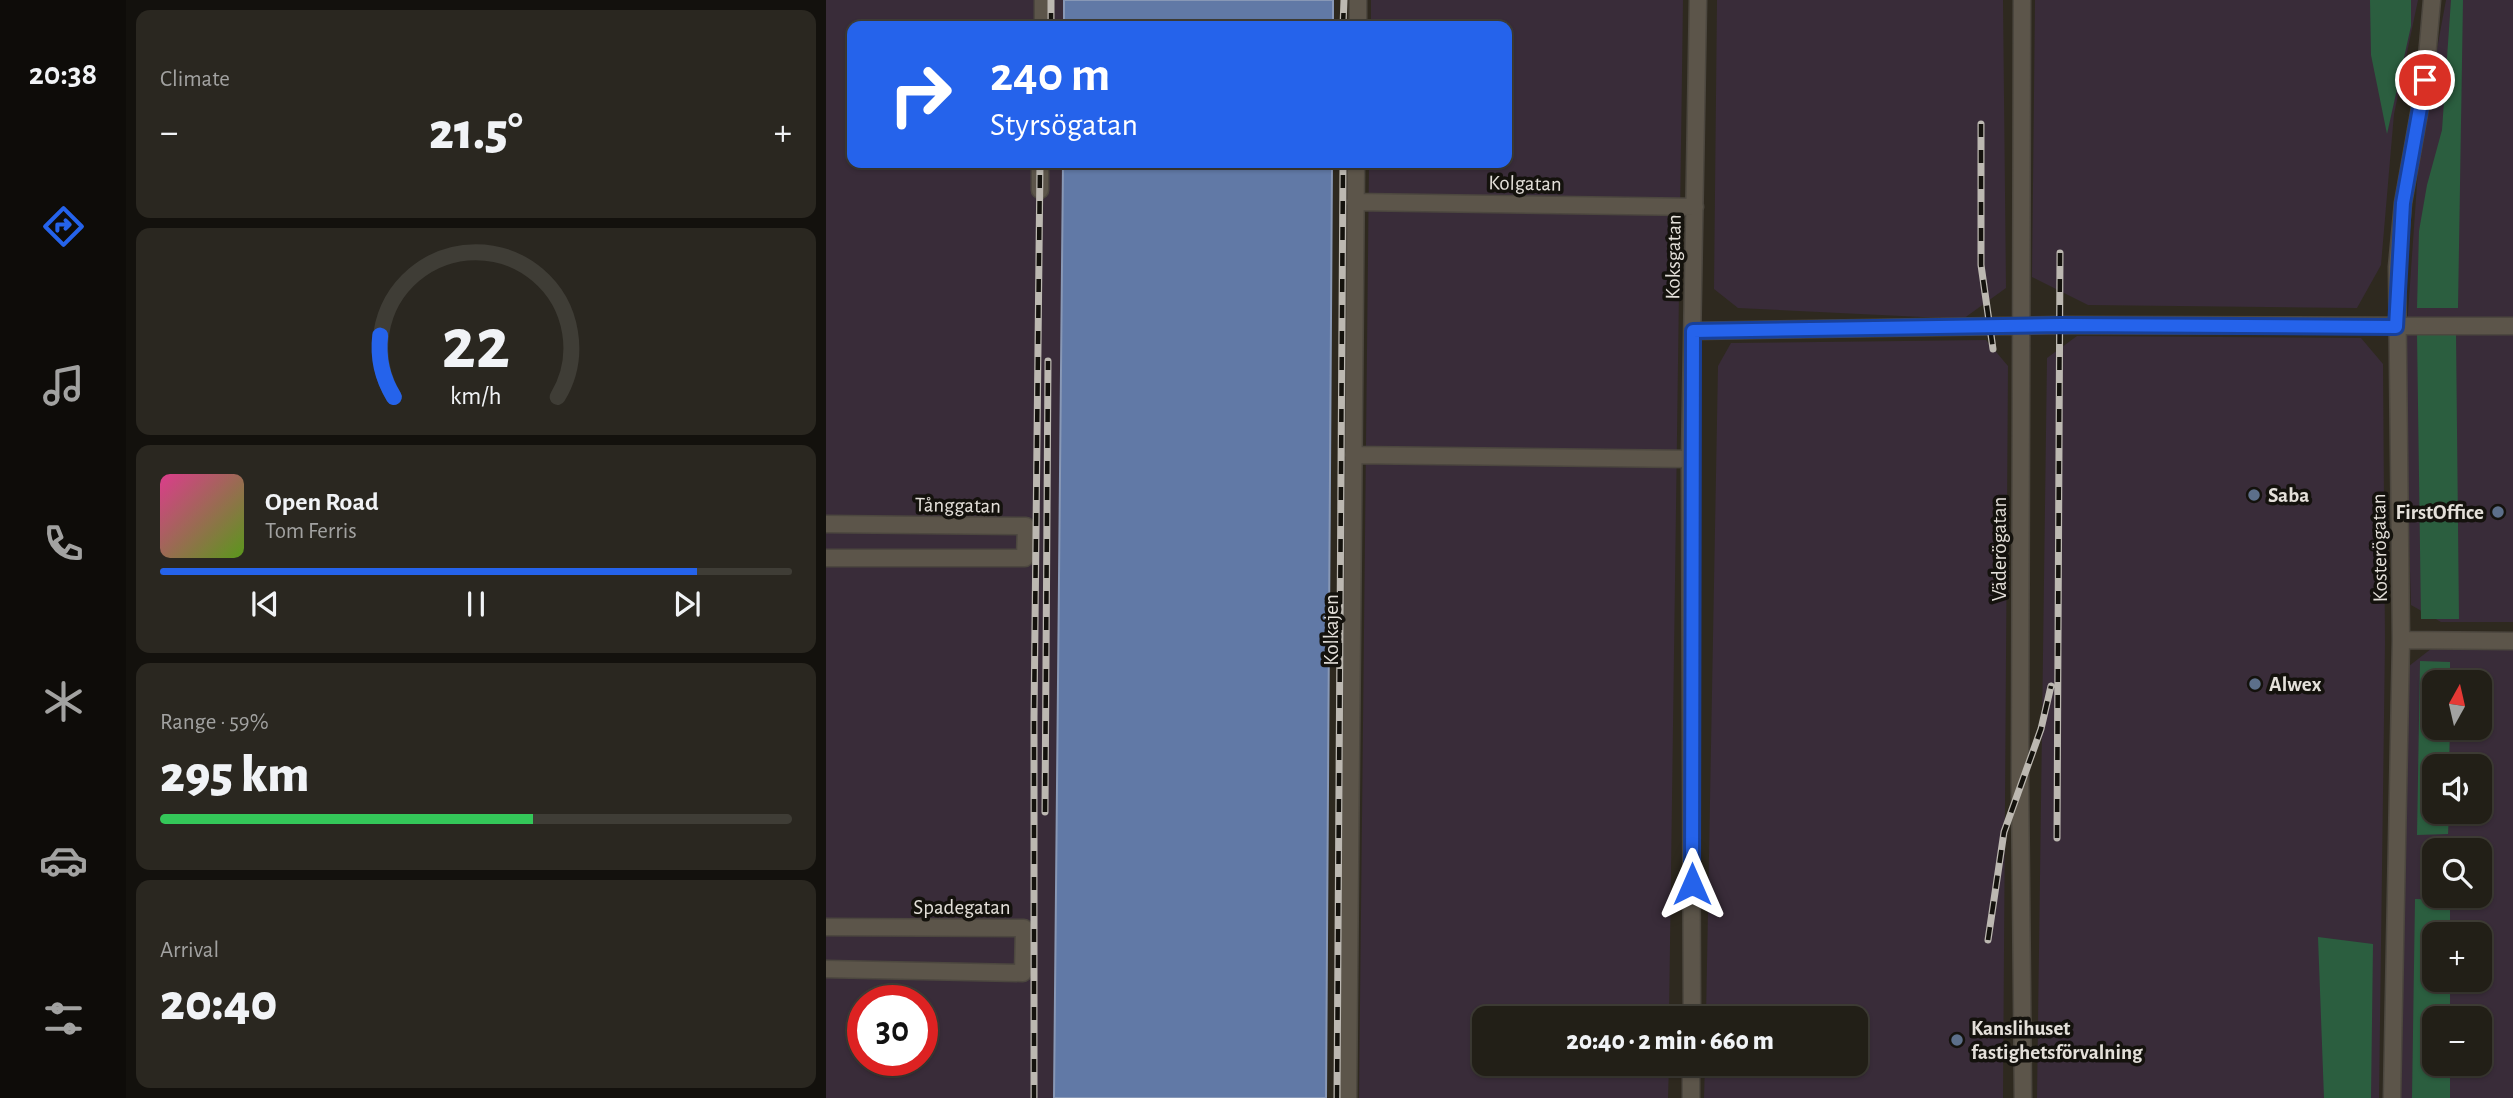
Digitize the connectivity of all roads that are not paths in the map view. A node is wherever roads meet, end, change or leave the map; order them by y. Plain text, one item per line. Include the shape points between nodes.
1 (1043, 0) edge
2 (1358, 0) edge
3 (1698, 0) edge
4 (2022, 0) edge
5 (2432, 0) edge
6 (1043, 21) edge
7 (1358, 21) edge
8 (1040, 168) edge
9 (1356, 168) edge
10 (1040, 190) dead end
11 (1355, 202) junction
12 (1695, 207) junction
13 (2021, 326) junction
14 (2513, 326) edge
15 (2396, 327) junction
16 (1693, 331) junction
17 (1353, 455) junction
18 (1690, 460) junction
19 (826, 524) edge
20 (826, 558) edge
21 (2401, 640) junction
22 (2513, 641) edge
23 (826, 927) edge
24 (826, 969) edge
25 (1692, 1006) edge
26 (1692, 1076) edge
27 (1348, 1098) edge
28 (1691, 1098) edge
29 (2024, 1098) edge
30 (2392, 1098) edge

1 - 6 street
2 - 7 street
3 - 12 street, Koksgatan
4 - 13 street, Väderögatan
5 - 15 street, Kosterögatan via 2425,80 2403,203
8 - 10 street
9 - 11 street, Kolkajen
11 - 12 street, Kolgatan
11 - 17 street, Kolkajen
12 - 16 street, Koksgatan
13 - 15 street
13 - 16 street
13 - 29 street, Väderögatan
14 - 15 street
15 - 21 street, Kosterögatan
16 - 18 street, Koksgatan
17 - 18 street
17 - 27 street, Kolkajen
18 - 25 street, Koksgatan
19 - 20 street, Tånggatan via 1026,527 1025,558
21 - 22 street
21 - 30 street, Kosterögatan
23 - 24 street, Spadegatan via 1024,928 1023,973
26 - 28 street

